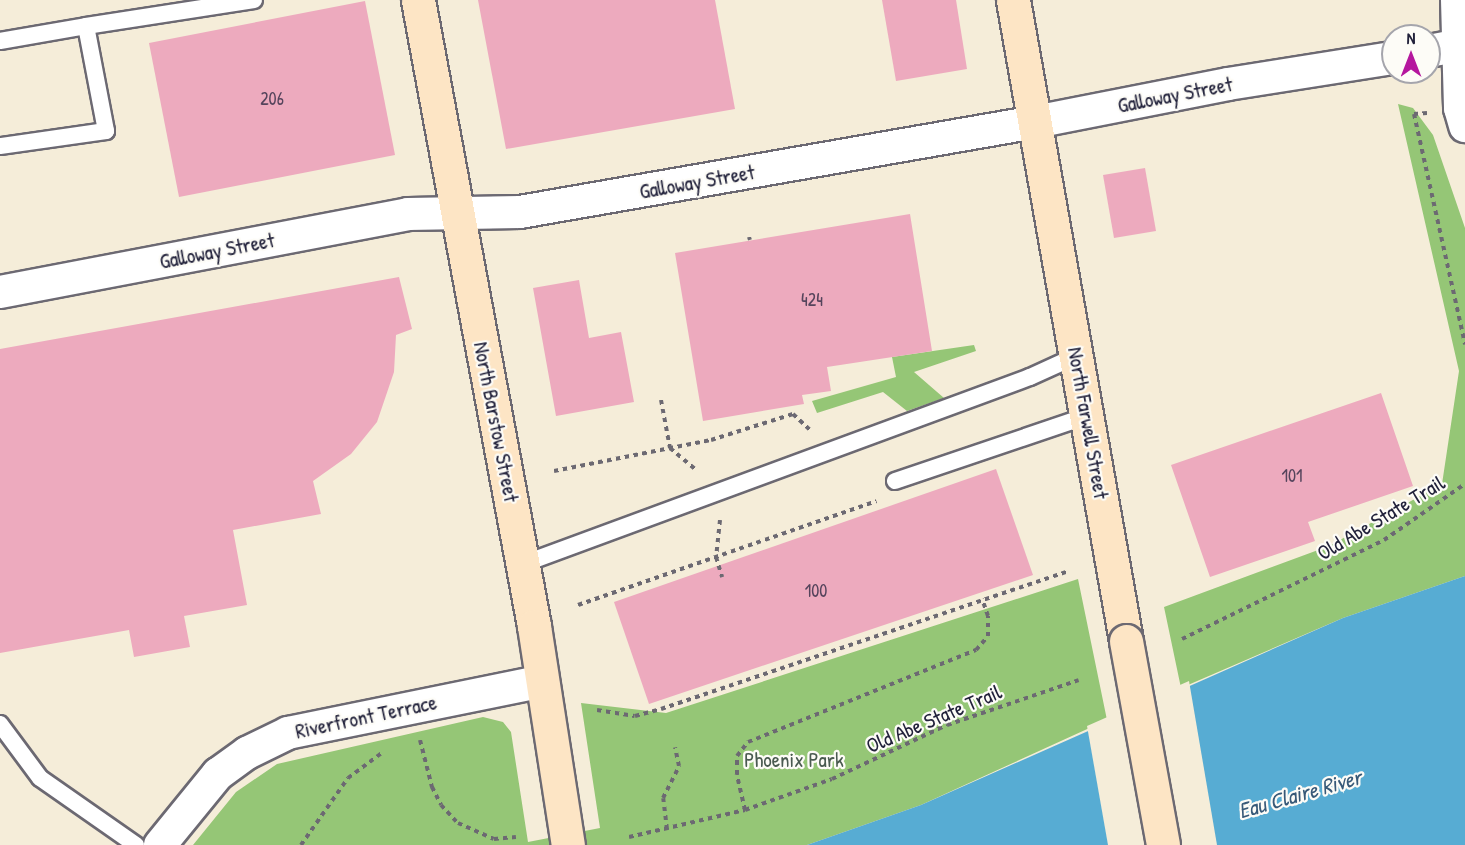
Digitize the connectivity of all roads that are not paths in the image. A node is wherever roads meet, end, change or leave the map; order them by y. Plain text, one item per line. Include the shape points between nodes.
1 (254, 0) edge
2 (418, 0) edge
3 (1013, 0) edge
4 (1456, 0) edge
5 (86, 26) junction
6 (0, 41) edge
7 (1450, 47) edge
8 (1381, 60) edge
9 (1035, 123) junction
10 (1465, 126) edge
11 (0, 146) edge
12 (456, 213) junction
13 (0, 292) edge
14 (1076, 356) junction
15 (1087, 416) junction
16 (895, 481) dead end
17 (523, 564) junction
18 (543, 681) junction
19 (0, 724) edge
20 (136, 845) edge
21 (160, 845) edge
22 (568, 845) edge
23 (1163, 845) edge

1 - 5 lane
2 - 12 main road, North Barstow Street
3 - 9 main road, North Farwell Street
4 - 7 street
5 - 6 lane
5 - 11 lane via 106,130
7 - 10 street
8 - 9 street, Galloway Street via 1228,84
9 - 12 street, Galloway Street via 520,212
9 - 14 main road, North Farwell Street
12 - 13 street, Galloway Street via 408,214
12 - 17 main road, North Barstow Street
14 - 15 main road, North Farwell Street
14 - 17 lane via 1030,377
15 - 16 lane
15 - 23 main road, North Farwell Street, bridge
17 - 18 main road, North Barstow Street
18 - 21 street, Riverfront Terrace via 315,725 247,753 218,774
18 - 22 main road, North Barstow Street
19 - 20 lane via 40,778

